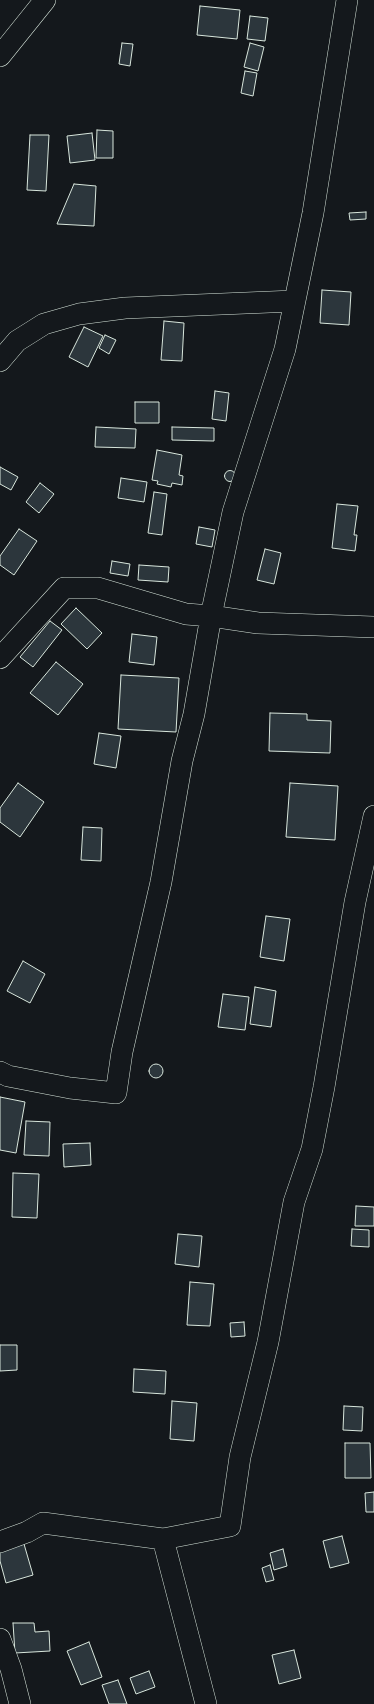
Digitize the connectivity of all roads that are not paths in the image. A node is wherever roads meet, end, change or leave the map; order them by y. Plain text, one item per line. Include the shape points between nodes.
1 (45, 0) edge
2 (347, 0) edge
3 (0, 56) edge
4 (294, 302) junction
5 (0, 361) edge
6 (211, 616) junction
7 (374, 628) edge
8 (0, 658) edge
9 (374, 816) edge
10 (0, 1072) edge
11 (163, 1539) junction
12 (0, 1542) edge
13 (0, 1639) edge
14 (20, 1704) edge
15 (206, 1704) edge

1 - 3 street
2 - 4 street via 313,213
4 - 5 street via 125,308 79,314 44,324 17,341
4 - 6 street via 285,349 233,512
6 - 7 street via 258,623
6 - 8 street via 186,614 98,588 64,588
6 - 10 street via 161,882 125,1037 116,1093 70,1088 8,1076
9 - 11 street via 355,902 313,1142 294,1202 268,1342 240,1456 230,1526
11 - 12 street via 43,1523
11 - 15 street
13 - 14 street

